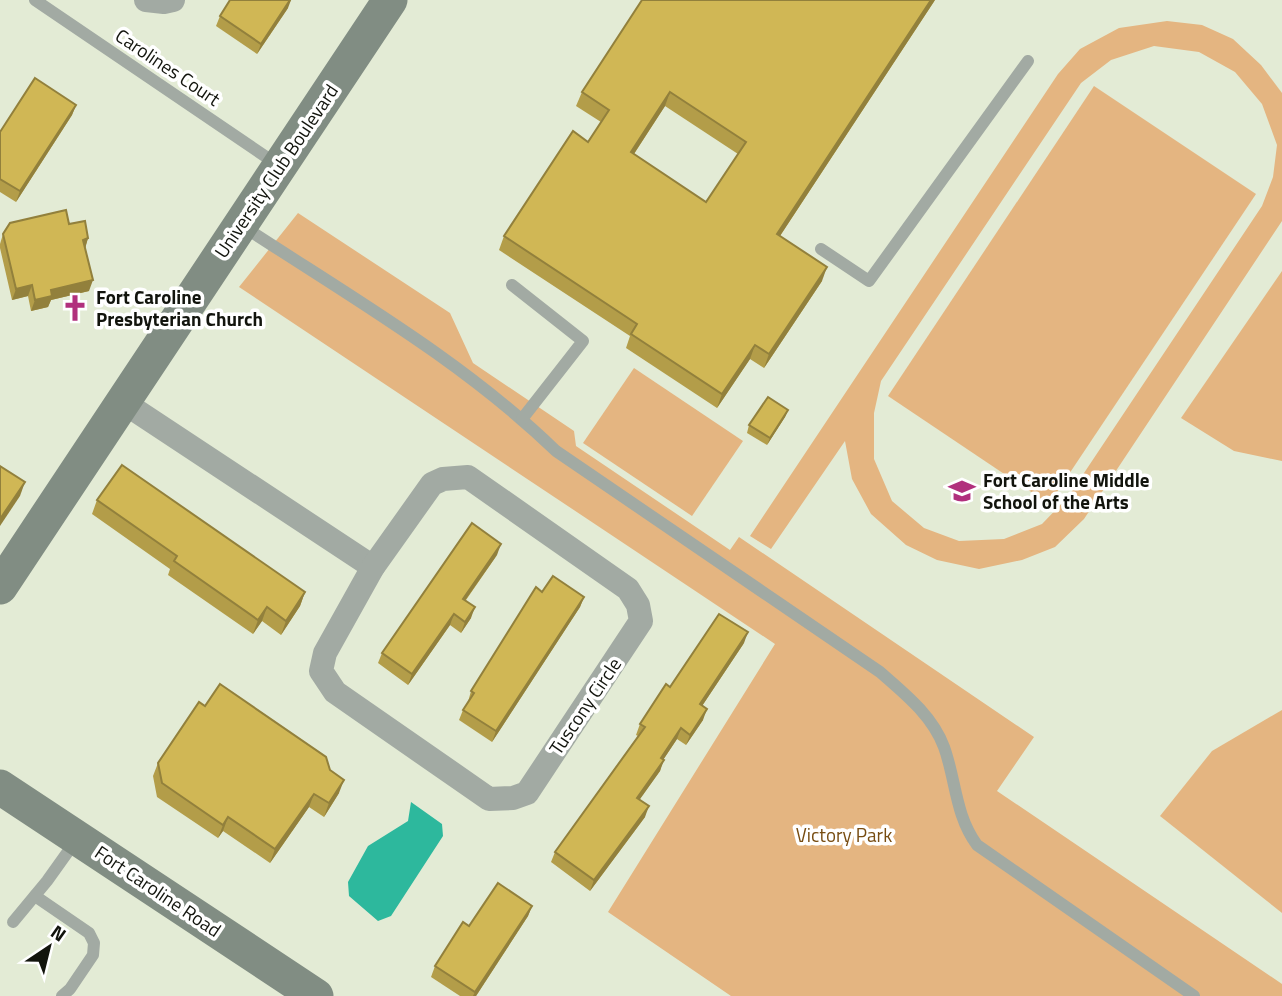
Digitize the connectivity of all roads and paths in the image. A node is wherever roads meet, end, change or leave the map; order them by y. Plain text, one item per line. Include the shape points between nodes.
1 (35, 0) edge
2 (146, 0) edge
3 (173, 0) edge
4 (390, 0) edge
5 (1028, 61) dead end
6 (280, 166) junction
7 (241, 225) junction
8 (821, 249) dead end
9 (512, 285) dead end
10 (123, 401) junction
11 (522, 418) junction
12 (373, 567) junction
13 (0, 587) edge
14 (0, 787) edge
15 (78, 838) junction
16 (35, 895) junction
17 (13, 922) dead end
18 (62, 996) edge
19 (316, 996) edge
20 (1194, 996) edge

1 - 6 lane, Carolines Court
2 - 3 street
4 - 6 street, University Club Boulevard
5 - 8 lane via 869,281
6 - 7 street, University Club Boulevard
7 - 10 street, University Club Boulevard
7 - 11 lane via 408,334
9 - 11 lane via 583,341
10 - 12 street
10 - 13 street, University Club Boulevard
11 - 20 lane via 556,452 880,672 912,701 944,746 961,817 977,845
12 - 12 street, Tuscony Circle via 432,485 443,478 468,477 628,589 641,621 527,793 489,799 335,692 321,671 325,653
14 - 15 street, Fort Caroline Road
15 - 16 lane
15 - 19 street, Fort Caroline Road
16 - 17 lane
16 - 18 lane via 89,933 94,943 93,955

